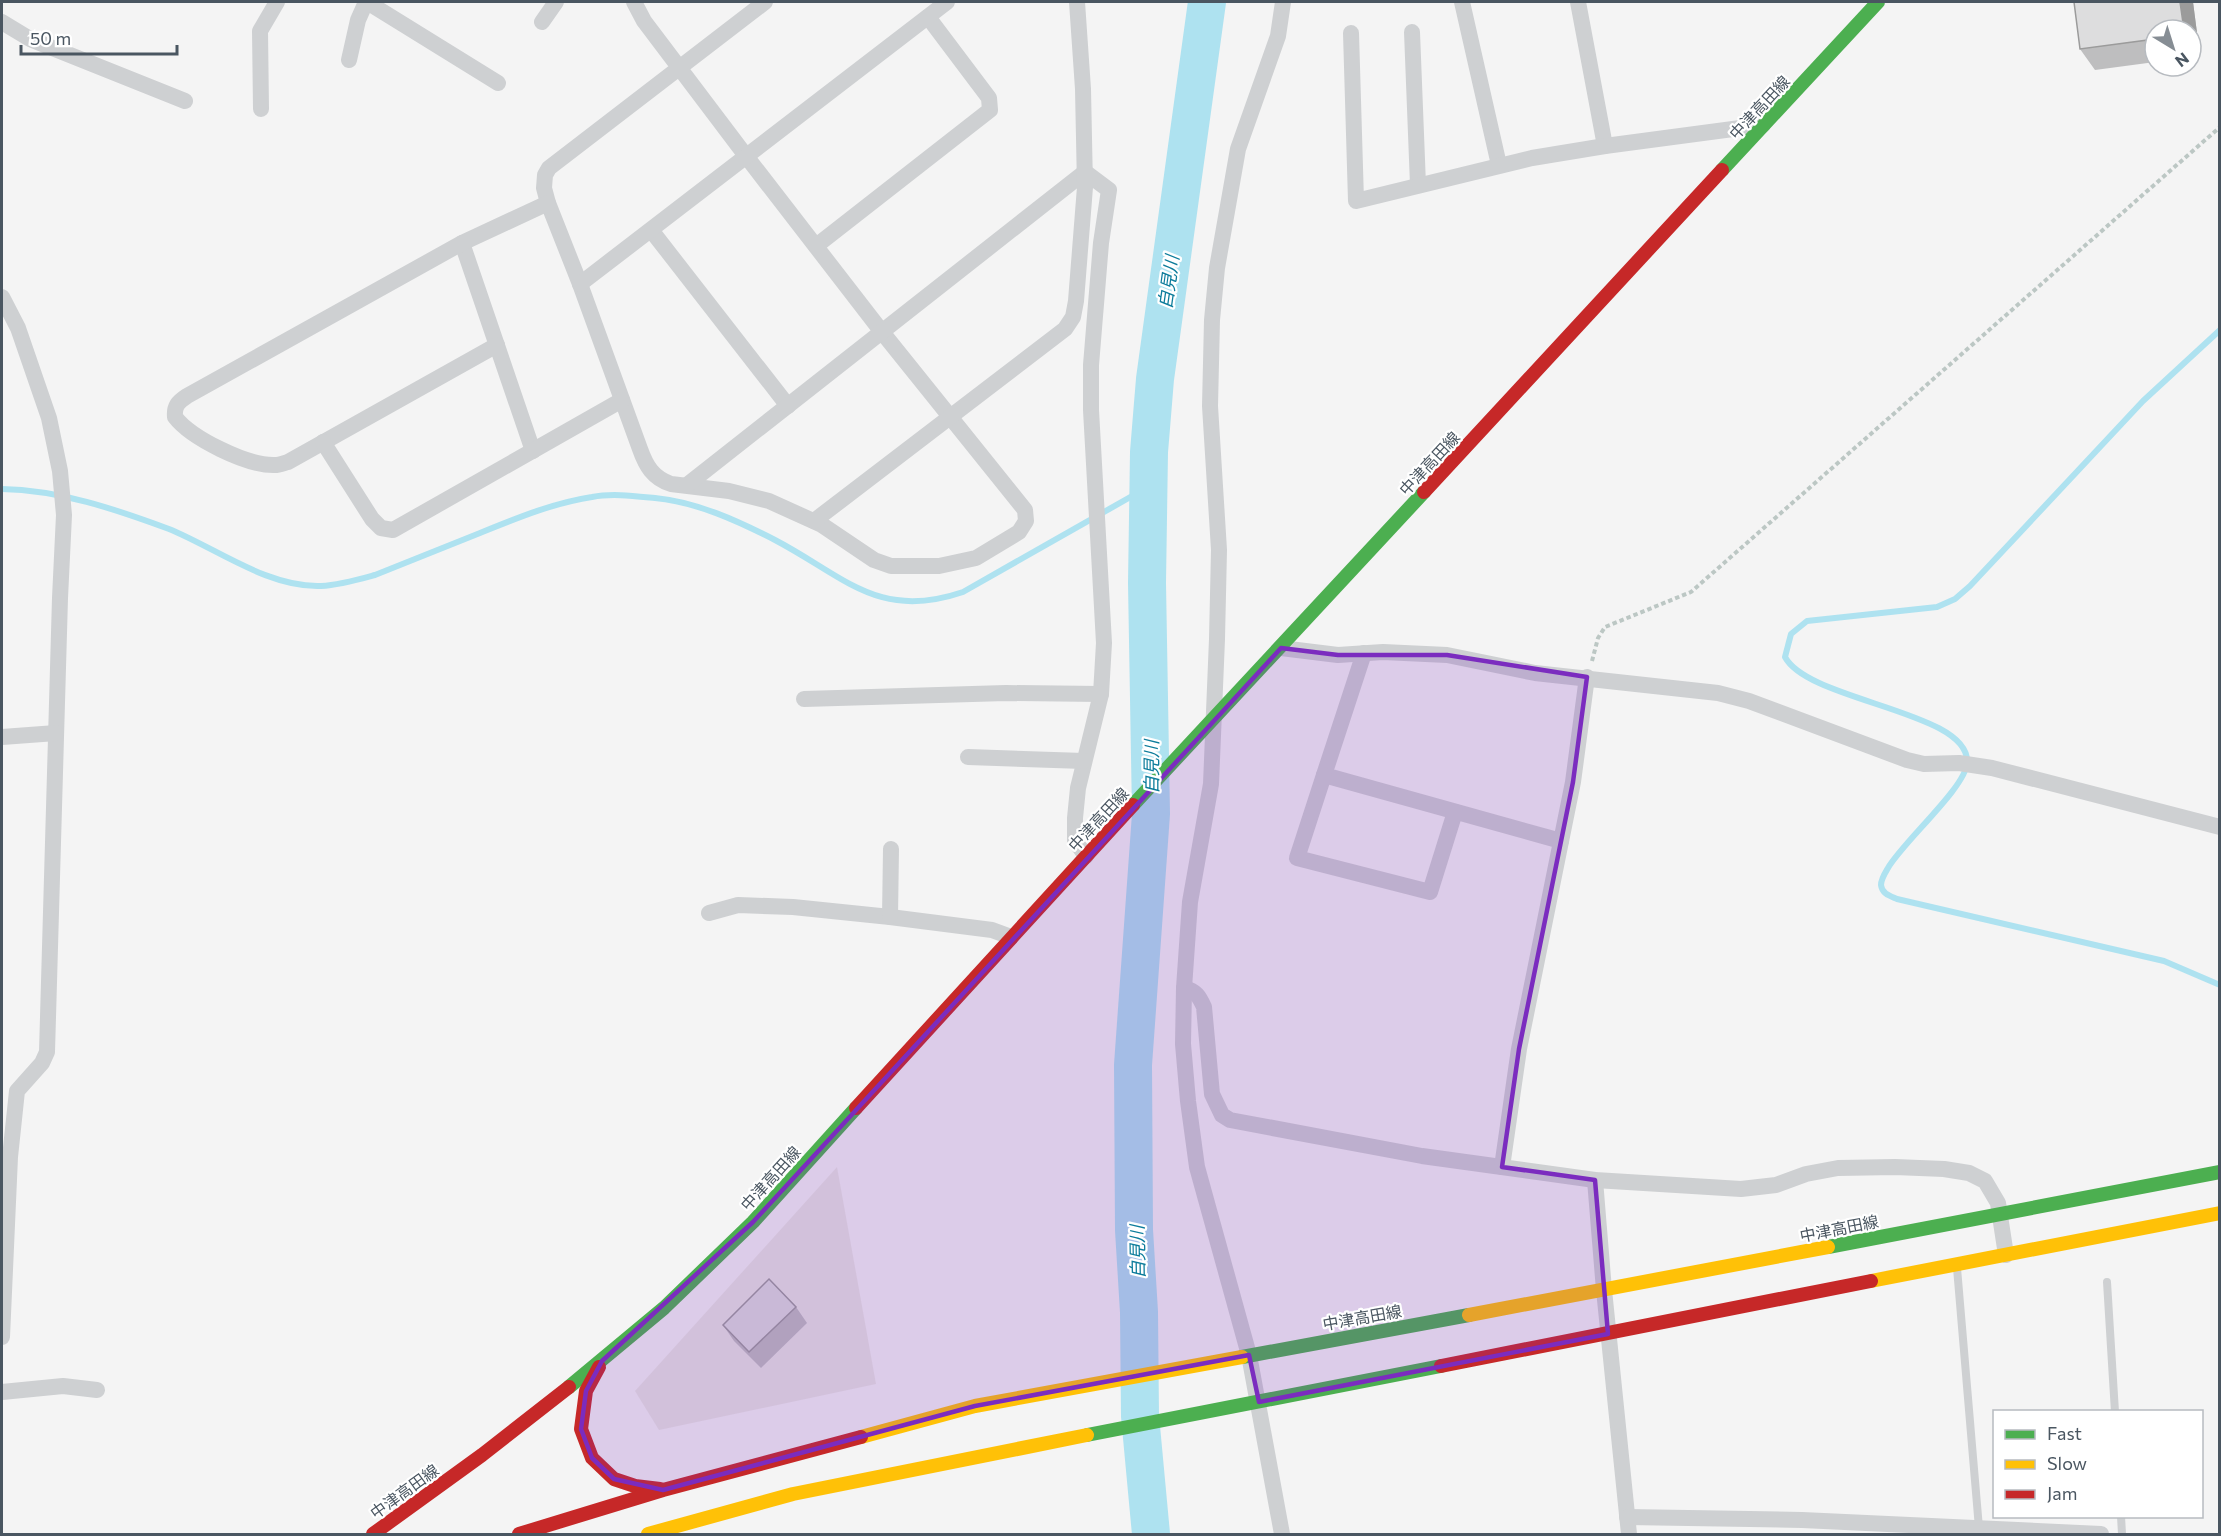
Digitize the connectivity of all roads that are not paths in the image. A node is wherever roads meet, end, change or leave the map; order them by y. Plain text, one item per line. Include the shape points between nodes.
1 (277, 2) edge
2 (367, 2) edge
3 (556, 2) edge
4 (634, 2) edge
5 (765, 2) edge
6 (947, 2) edge
7 (1077, 2) edge
8 (1283, 2) edge
9 (1462, 2) edge
10 (1578, 2) edge
11 (1878, 2) edge
12 (928, 17) junction
13 (2, 22) edge
14 (542, 22) dead end
15 (1412, 32) dead end
16 (1351, 33) dead end
17 (349, 60) dead end
18 (679, 68) junction
19 (498, 83) dead end
20 (185, 101) dead end
21 (261, 109) dead end
22 (1764, 125) junction
23 (1605, 146) junction
24 (746, 156) junction
25 (1499, 165) junction
26 (1085, 172) junction
27 (1418, 185) junction
28 (548, 204) junction
29 (651, 230) junction
30 (462, 243) junction
31 (816, 246) junction
32 (580, 284) junction
33 (2, 297) edge
34 (882, 332) junction
35 (497, 345) junction
36 (622, 400) junction
37 (788, 406) junction
38 (949, 417) junction
39 (323, 442) junction
40 (533, 452) junction
41 (687, 484) junction
42 (814, 521) junction
43 (1281, 648) junction
44 (1364, 653) junction
45 (1587, 677) junction
46 (1101, 694) junction
47 (804, 699) dead end
48 (1212, 720) junction
49 (56, 733) junction
50 (2, 736) edge
51 (968, 757) dead end
52 (1084, 761) junction
53 (1324, 775) junction
54 (1455, 813) junction
55 (2220, 826) edge
56 (1561, 841) junction
57 (891, 849) dead end
58 (1087, 856) junction
59 (709, 913) dead end
60 (890, 917) junction
61 (1011, 937) junction
62 (1184, 988) junction
63 (1502, 1167) junction
64 (2220, 1172) edge
65 (1595, 1180) junction
66 (2220, 1213) edge
67 (2000, 1214) junction
68 (4, 1255) edge
69 (2006, 1255) junction
70 (1956, 1265) junction
71 (2107, 1282) dead end
72 (1604, 1290) junction
73 (1608, 1334) junction
74 (2, 1337) edge
75 (1249, 1355) junction
76 (603, 1361) junction
77 (97, 1390) dead end
78 (2, 1392) edge
79 (2115, 1410) edge
80 (663, 1490) junction
81 (1627, 1517) junction
82 (2121, 1518) edge
83 (1979, 1528) junction
84 (373, 1534) edge
85 (519, 1534) edge
86 (648, 1534) edge
87 (1282, 1534) edge
88 (1629, 1534) edge
89 (2101, 1534) edge
90 (2122, 1534) edge

1 - 21 street via 260,31
2 - 17 street via 358,20
2 - 19 street
3 - 14 street
4 - 18 street
5 - 18 street
6 - 12 street
7 - 26 street
8 - 48 street via 1278,36 1238,149 1216,279 1210,406 1219,580
9 - 25 street
10 - 23 street
11 - 22 main road, 中津高田線
12 - 24 street
12 - 31 street via 989,98 990,110
13 - 20 street via 30,39
15 - 27 street
16 - 27 street via 1356,201
18 - 24 street
18 - 28 street via 549,168 544,188
22 - 23 street
22 - 43 main road, 中津高田線
23 - 25 street
24 - 29 street
24 - 31 street
25 - 27 street
26 - 34 street
26 - 38 street via 1072,317 1065,329
26 - 46 street via 1109,190 1091,365 1104,643
28 - 30 street
28 - 32 street
29 - 32 street
29 - 37 street
30 - 35 street
30 - 39 street via 187,396 174,408 175,417 187,429 225,451 262,464 288,462
31 - 34 street
32 - 36 street
33 - 49 street via 18,328 48,418 60,471 64,515
34 - 37 street
34 - 38 street
35 - 39 street
35 - 40 street
36 - 40 street
36 - 41 street via 646,465 661,481
37 - 41 street
38 - 42 street
38 - 42 street via 1025,510 1026,521 1019,532 969,562 891,566 874,560
39 - 40 street via 372,519 381,528 393,530
41 - 42 street via 760,498
43 - 44 street via 1338,655
43 - 48 main road, 中津高田線
44 - 45 street via 1447,655 1535,673
44 - 53 street
45 - 55 street via 1735,696 1907,760 1992,768
45 - 56 street
46 - 47 street
46 - 52 street
48 - 58 main road, 中津高田線
48 - 62 street via 1211,784 1190,902
49 - 50 street
49 - 68 street via 46,1052 42,1063 17,1091
51 - 52 street
52 - 58 street via 1075,841
53 - 54 street
53 - 54 street via 1297,858 1430,892
54 - 56 street
56 - 63 street via 1520,1049
57 - 60 street
58 - 61 main road, 中津高田線
59 - 60 street via 738,905 764,905
60 - 61 street via 992,930
61 - 76 main road, 中津高田線 via 753,1222
62 - 63 street via 1193,990 1203,1007 1212,1094 1222,1115 1230,1120
62 - 75 street via 1188,1101 1197,1167
63 - 65 street
64 - 67 main road, 中津高田線
65 - 67 street via 1741,1189 1776,1185 1838,1168 1944,1169 1985,1180
65 - 72 street
66 - 69 main road
67 - 69 street
67 - 72 main road, 中津高田線
68 - 74 street
69 - 70 main road
70 - 73 main road
70 - 83 lane
71 - 79 lane
72 - 73 street
72 - 75 main road, 中津高田線
73 - 81 street
73 - 86 main road via 793,1494
75 - 80 main road, 中津高田線 via 975,1406
75 - 87 street
76 - 80 main road via 586,1390 581,1429 592,1458 614,1479
76 - 84 main road, 中津高田線
77 - 78 street via 63,1386
80 - 85 main road, 中津高田線
81 - 83 street
81 - 88 street
82 - 90 lane
83 - 89 street

